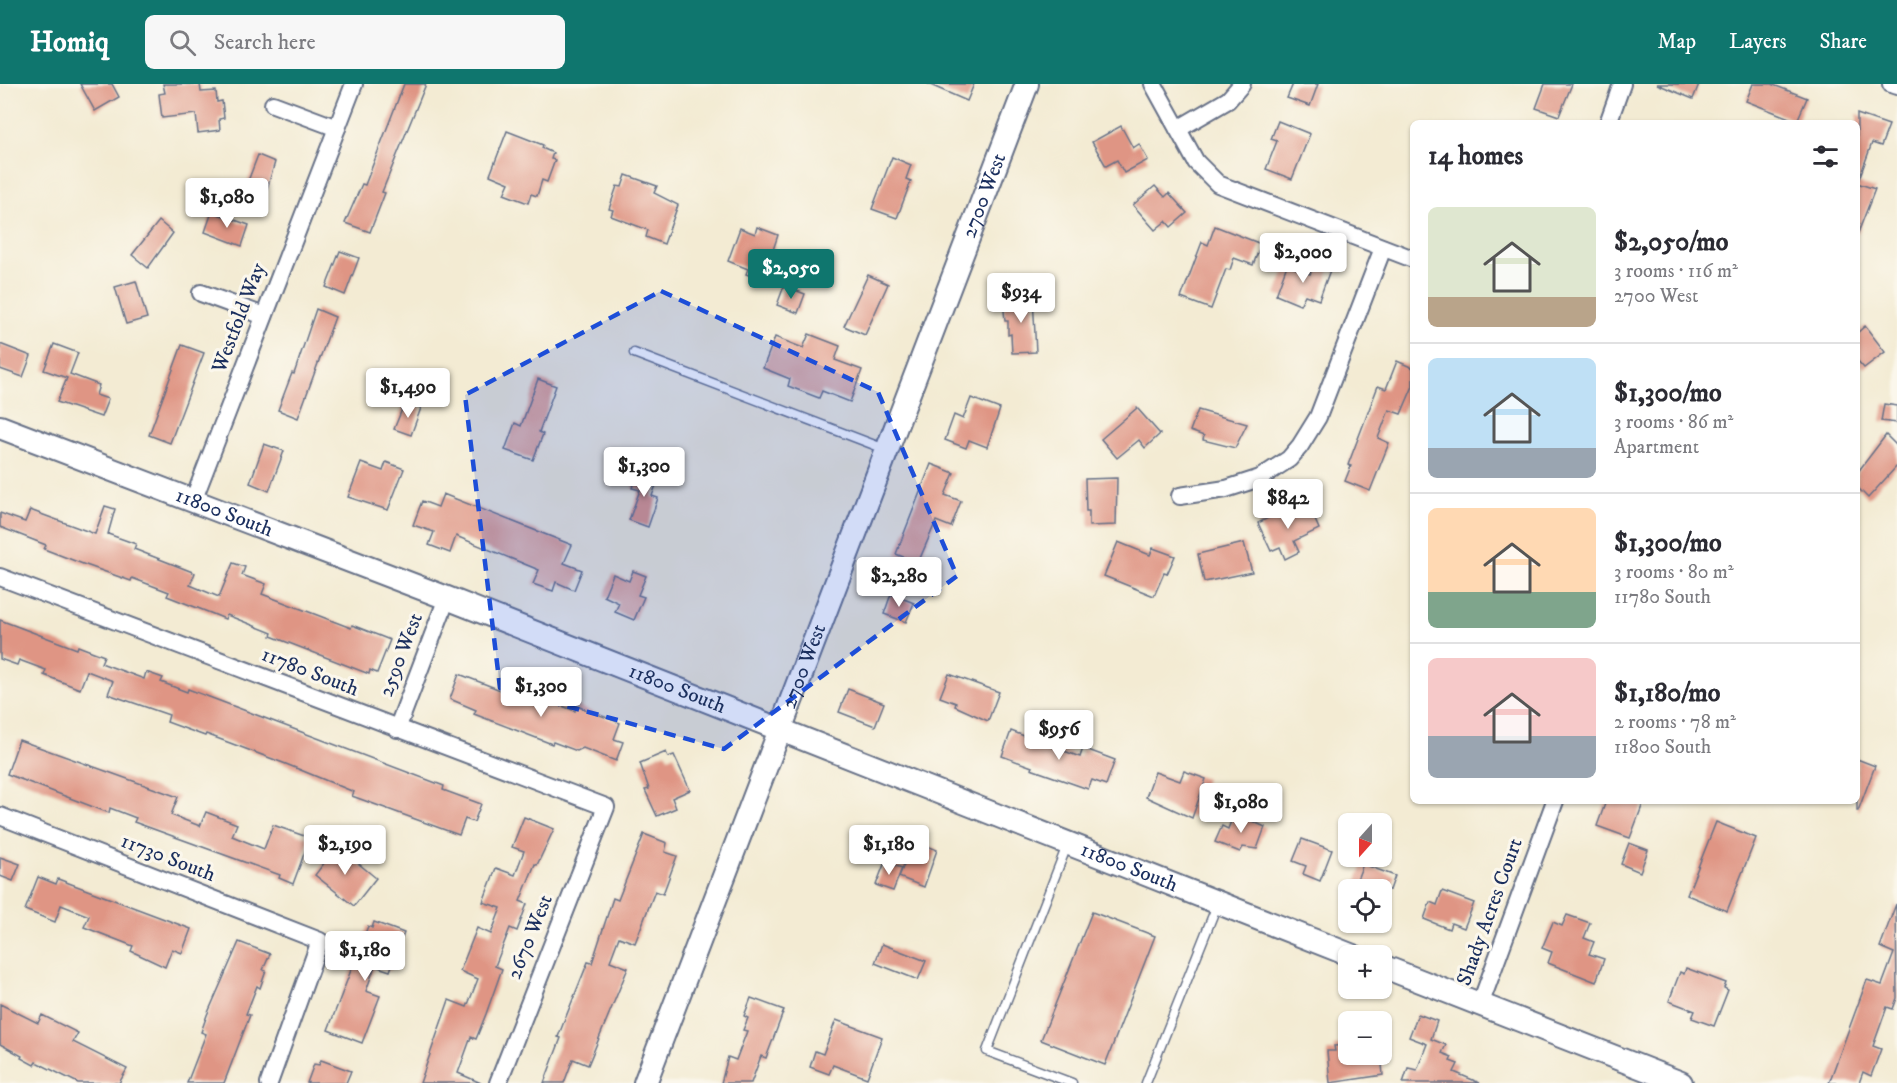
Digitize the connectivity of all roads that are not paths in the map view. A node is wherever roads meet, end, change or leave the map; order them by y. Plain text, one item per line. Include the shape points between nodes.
1 (354, 84) edge
2 (1027, 84) edge
3 (1153, 84) edge
4 (1242, 84) edge
5 (1622, 84) edge
6 (1892, 84) edge
7 (1897, 86) edge
8 (273, 104) dead end
9 (1609, 120) edge
10 (337, 128) junction
11 (1178, 129) junction
12 (1383, 248) junction
13 (1410, 258) edge
14 (201, 293) dead end
15 (264, 316) junction
16 (634, 353) dead end
17 (0, 427) edge
18 (888, 450) junction
19 (1180, 496) dead end
20 (193, 501) junction
21 (0, 577) edge
22 (447, 598) junction
23 (397, 729) junction
24 (779, 729) junction
25 (1554, 804) edge
26 (606, 807) joint
27 (0, 816) edge
28 (1069, 843) junction
29 (1218, 902) junction
30 (1338, 950) edge
31 (1392, 970) edge
32 (1480, 1005) junction
33 (269, 1083) edge
34 (498, 1083) edge
35 (645, 1083) edge
36 (1072, 1083) edge
37 (1146, 1083) edge
38 (1682, 1083) edge

1 - 10 street, Westfold Way
2 - 18 main road, 2700 West
3 - 11 street
4 - 11 street via 1228,100
5 - 9 street
6 - 7 street
8 - 10 street
10 - 15 street, Westfold Way
11 - 12 street via 1202,170 1218,184
12 - 13 street
12 - 19 street via 1325,400 1310,432 1288,459 1243,485
14 - 15 street
15 - 20 street, Westfold Way
16 - 18 lane
17 - 20 main road, 11800 South
18 - 24 main road, 2700 West
20 - 22 main road, 11800 South
21 - 23 street, 11780 South
22 - 23 street, 2590 West
22 - 24 main road, 11800 South
23 - 26 street, 11780 South
24 - 28 main road, 11800 South
24 - 35 main road, 2700 West
25 - 32 street, Shady Acres Court
26 - 34 street, 2670 West
27 - 33 street, 11730 South via 320,941
28 - 29 main road, 11800 South
28 - 36 lane via 987,1051
29 - 30 main road, 11800 South
29 - 37 lane
31 - 32 main road
32 - 38 main road

